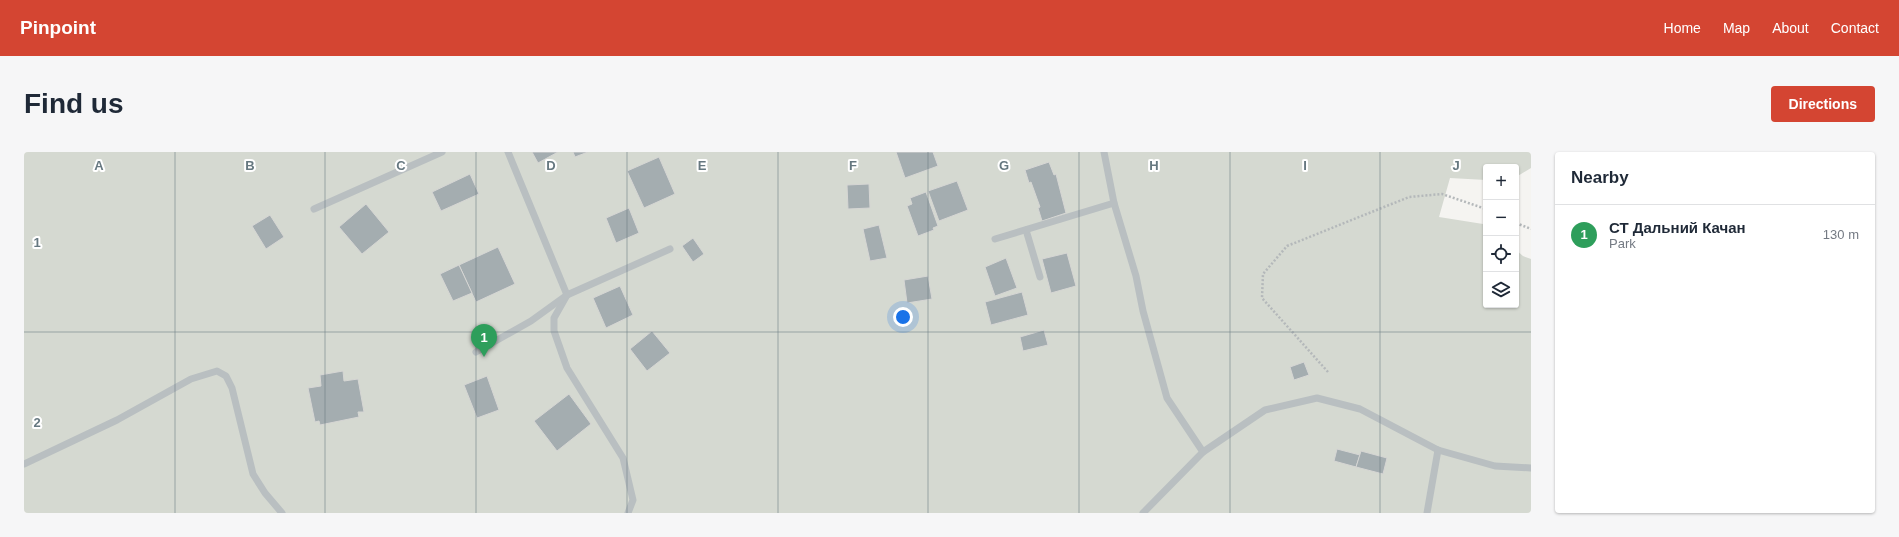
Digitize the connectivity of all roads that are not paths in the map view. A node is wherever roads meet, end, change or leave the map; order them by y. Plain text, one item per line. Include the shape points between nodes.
1 (442, 152) edge
2 (508, 152) edge
3 (1104, 152) edge
4 (1114, 202) junction
5 (314, 209) dead end
6 (1026, 230) junction
7 (995, 239) dead end
8 (670, 249) dead end
9 (1040, 277) dead end
10 (567, 295) junction
11 (476, 352) dead end
12 (1438, 450) junction
13 (1203, 452) junction
14 (24, 464) edge
15 (1531, 468) edge
16 (282, 513) edge
17 (628, 513) edge
18 (1143, 513) edge
19 (1428, 513) edge

1 - 5 street
2 - 10 street
3 - 4 street
4 - 6 street
4 - 13 street via 1167,398
6 - 7 street
6 - 9 street
8 - 10 street
10 - 11 street via 531,321
10 - 17 street via 554,318 554,331 567,368 623,458 633,500
12 - 13 street via 1360,409 1317,398 1265,410
12 - 15 street via 1494,466
12 - 19 street
13 - 18 street
14 - 16 street via 117,420 191,379 217,371 226,376 232,388 253,474

